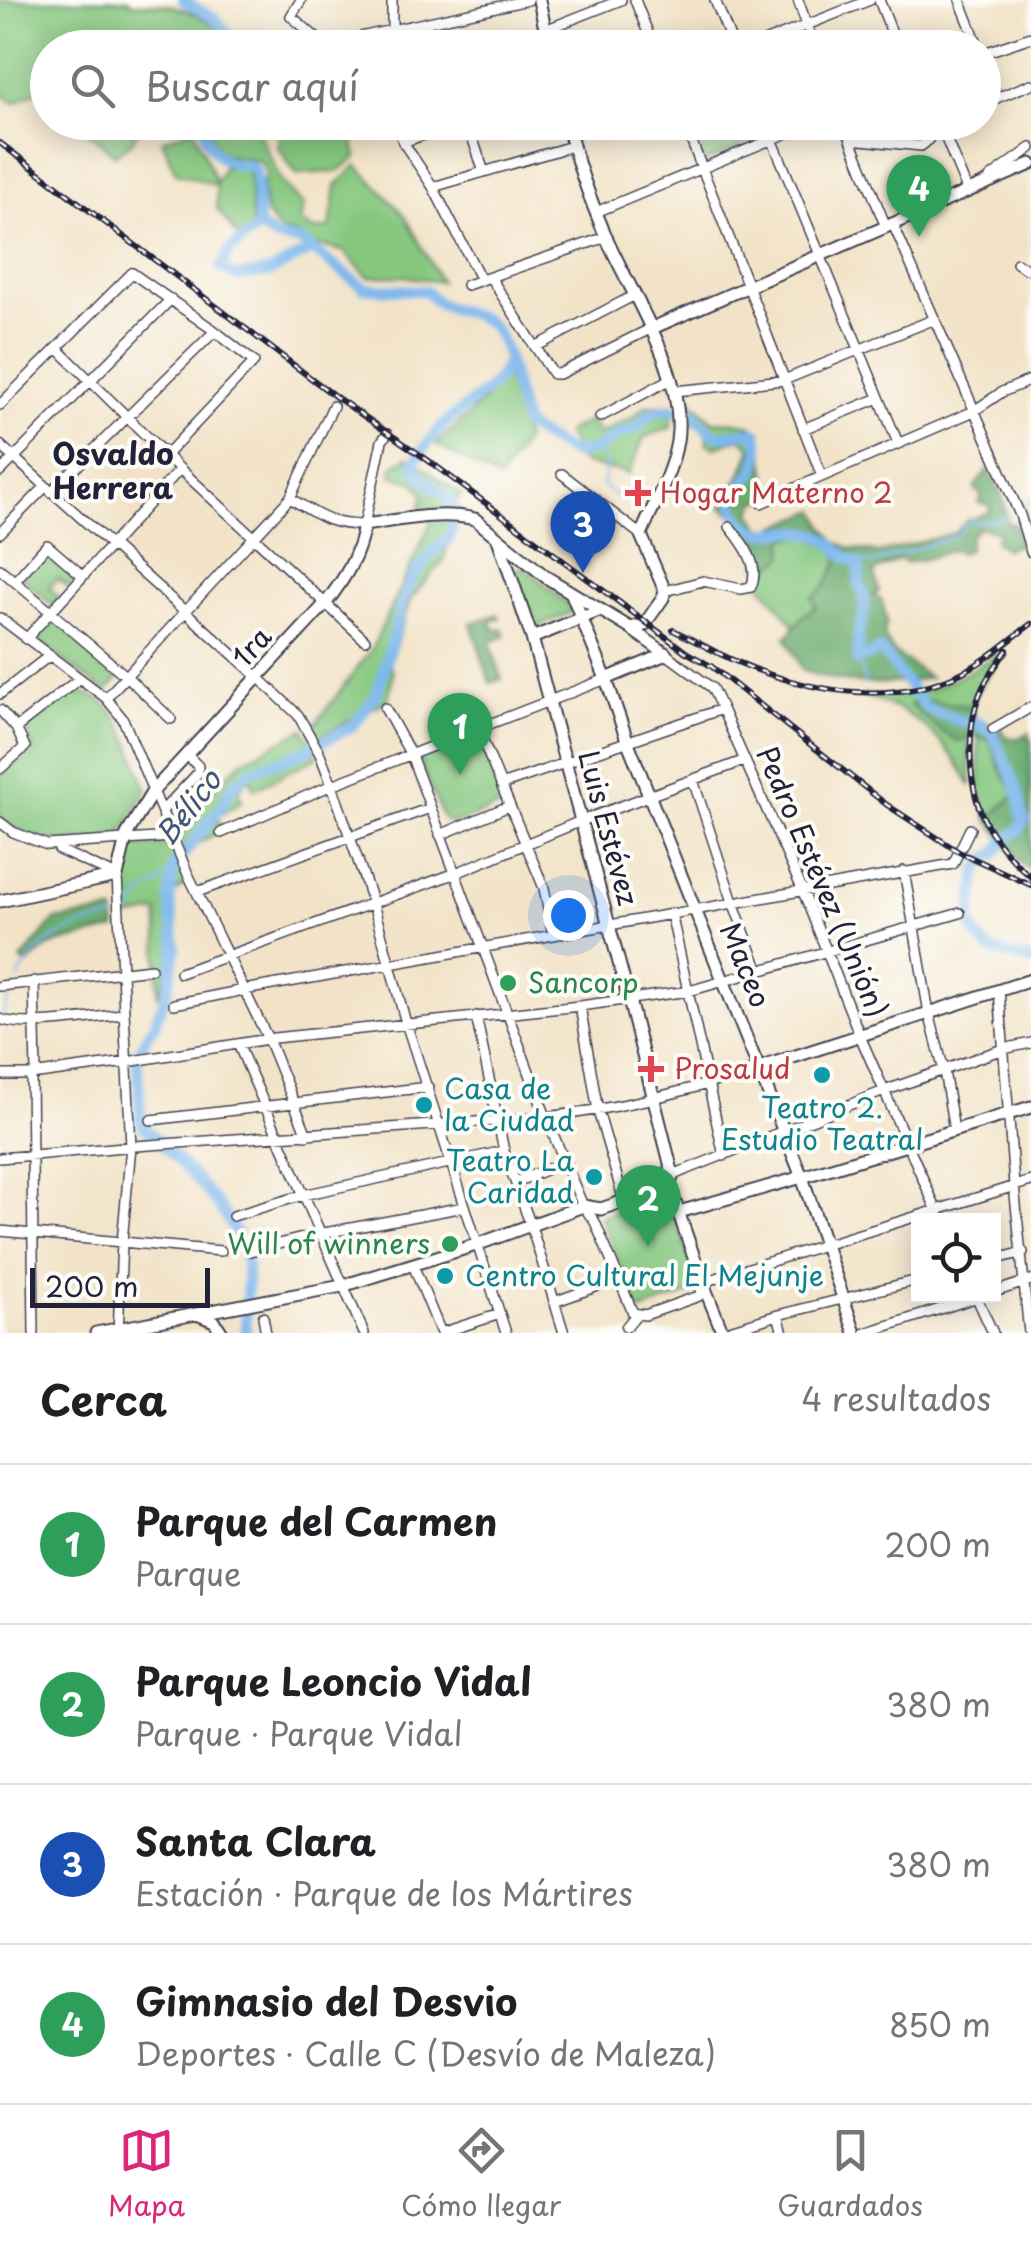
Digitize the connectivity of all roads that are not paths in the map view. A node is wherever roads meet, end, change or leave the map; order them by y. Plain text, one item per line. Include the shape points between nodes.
1 (302, 0) edge
2 (392, 0) edge
3 (528, 0) edge
4 (539, 0) edge
5 (622, 0) edge
6 (635, 0) edge
7 (715, 0) edge
8 (798, 0) edge
9 (870, 0) edge
10 (880, 0) edge
11 (960, 0) edge
12 (807, 25) junction
13 (307, 30) edge
14 (391, 30) joint
15 (545, 30) joint
16 (647, 30) edge
17 (727, 30) edge
18 (794, 30) edge
19 (809, 30) edge
20 (891, 30) edge
21 (972, 30) edge
22 (1031, 37) edge
23 (1001, 47) edge
24 (1031, 84) edge
25 (1001, 96) edge
26 (409, 140) edge
27 (471, 140) edge
28 (571, 140) edge
29 (692, 140) edge
30 (851, 140) edge
31 (861, 140) edge
32 (929, 140) edge
33 (943, 140) edge
34 (772, 141) joint
35 (403, 142) joint
36 (572, 146) junction
37 (1031, 148) edge
38 (1031, 164) edge
39 (701, 168) junction
40 (484, 172) junction
41 (432, 187) junction
42 (972, 190) junction
43 (596, 212) junction
44 (889, 225) junction
45 (606, 237) junction
46 (821, 255) junction
47 (1016, 263) dead end
48 (1031, 269) edge
49 (485, 278) junction
50 (467, 285) dead end
51 (748, 286) junction
52 (635, 295) junction
53 (171, 299) junction
54 (935, 319) junction
55 (650, 328) junction
56 (215, 330) junction
57 (535, 347) junction
58 (56, 348) junction
59 (860, 350) junction
60 (784, 380) junction
61 (1031, 380) edge
62 (90, 381) junction
63 (674, 390) junction
64 (879, 398) junction
65 (0, 405) edge
66 (333, 406) dead end
67 (974, 410) junction
68 (128, 416) junction
69 (600, 417) dead end
70 (803, 429) junction
71 (387, 434) dead end
72 (898, 443) junction
73 (0, 445) edge
74 (166, 455) junction
75 (14, 458) junction
76 (180, 470) junction
77 (0, 472) edge
78 (562, 474) dead end
79 (822, 476) junction
80 (48, 490) junction
81 (290, 498) junction
82 (761, 503) dead end
83 (364, 525) junction
84 (730, 527) dead end
85 (0, 532) edge
86 (641, 535) junction
87 (498, 536) junction
88 (253, 538) junction
89 (111, 545) junction
90 (1031, 552) edge
91 (525, 561) junction
92 (0, 569) edge
93 (510, 570) junction
94 (83, 576) junction
95 (15, 581) junction
96 (665, 591) junction
97 (571, 592) junction
98 (326, 603) junction
99 (601, 610) junction
100 (52, 611) junction
101 (185, 612) junction
102 (0, 618) edge
103 (583, 618) junction
104 (646, 622) junction
105 (630, 628) junction
106 (532, 638) junction
107 (26, 639) junction
108 (365, 640) dead end
109 (651, 642) junction
110 (666, 654) junction
111 (49, 656) junction
112 (126, 676) junction
113 (258, 677) junction
114 (79, 678) junction
115 (606, 679) junction
116 (0, 694) edge
117 (106, 698) junction
118 (548, 702) junction
119 (1031, 707) edge
120 (385, 708) dead end
121 (722, 709) junction
122 (0, 710) edge
123 (171, 718) dead end
124 (16, 728) junction
125 (478, 729) junction
126 (993, 729) dead end
127 (626, 740) junction
128 (187, 755) junction
129 (411, 755) junction
130 (564, 761) junction
131 (743, 761) junction
132 (0, 769) edge
133 (693, 780) junction
134 (501, 785) junction
135 (332, 786) junction
136 (154, 791) junction
137 (650, 795) junction
138 (509, 806) junction
139 (430, 808) junction
140 (162, 811) junction
141 (580, 821) junction
142 (0, 822) edge
143 (970, 829) dead end
144 (221, 833) dead end
145 (440, 836) junction
146 (351, 838) junction
147 (126, 840) junction
148 (174, 841) junction
149 (526, 844) junction
150 (59, 850) dead end
151 (904, 871) junction
152 (456, 873) junction
153 (117, 876) junction
154 (802, 889) junction
155 (197, 892) junction
156 (0, 901) edge
157 (733, 902) junction
158 (373, 904) junction
159 (695, 908) junction
160 (671, 913) junction
161 (960, 913) dead end
162 (608, 924) junction
163 (914, 924) junction
164 (553, 935) junction
165 (483, 948) junction
166 (827, 950) junction
167 (228, 956) junction
168 (390, 965) junction
169 (151, 969) dead end
170 (759, 971) junction
171 (122, 972) junction
172 (180, 972) dead end
173 (31, 981) junction
174 (724, 982) junction
175 (1027, 982) edge
176 (5, 985) edge
177 (244, 990) junction
178 (690, 990) junction
179 (999, 990) junction
180 (629, 1000) junction
181 (174, 1004) dead end
182 (580, 1006) junction
183 (929, 1013) junction
184 (1001, 1013) junction
185 (124, 1014) junction
186 (506, 1014) junction
187 (476, 1016) junction
188 (2, 1021) edge
189 (36, 1022) junction
190 (406, 1023) junction
191 (860, 1036) junction
192 (268, 1039) junction
193 (1031, 1043) edge
194 (238, 1044) junction
195 (1003, 1050) junction
196 (129, 1062) junction
197 (759, 1068) junction
198 (944, 1071) junction
199 (34, 1074) junction
200 (0, 1075) edge
201 (710, 1084) junction
202 (428, 1086) junction
203 (884, 1091) junction
204 (653, 1100) junction
205 (294, 1103) junction
206 (265, 1106) junction
207 (1031, 1107) edge
208 (598, 1111) junction
209 (1009, 1113) junction
210 (546, 1117) junction
211 (152, 1120) dead end
212 (498, 1121) junction
213 (440, 1125) junction
214 (954, 1130) junction
215 (784, 1132) junction
216 (306, 1134) junction
217 (278, 1137) junction
218 (908, 1144) junction
219 (133, 1146) junction
220 (504, 1150) junction
221 (32, 1155) junction
222 (724, 1156) junction
223 (0, 1158) edge
224 (451, 1161) junction
225 (565, 1162) junction
226 (802, 1178) junction
227 (671, 1180) junction
228 (1031, 1180) edge
229 (516, 1182) junction
230 (1014, 1185) junction
231 (303, 1195) junction
232 (624, 1201) junction
233 (583, 1206) junction
234 (464, 1207) junction
235 (600, 1209) junction
236 (936, 1210) junction
237 (678, 1212) junction
238 (938, 1213) edge
239 (233, 1216) dead end
240 (595, 1222) junction
241 (531, 1226) junction
242 (0, 1231) edge
243 (34, 1234) junction
244 (320, 1234) junction
245 (122, 1242) junction
246 (826, 1244) junction
247 (476, 1245) junction
248 (221, 1250) dead end
249 (250, 1251) dead end
250 (1022, 1252) junction
251 (1001, 1258) edge
252 (413, 1265) junction
253 (1028, 1281) edge
254 (612, 1282) dead end
255 (911, 1282) edge
256 (342, 1286) junction
257 (704, 1286) junction
258 (1001, 1290) edge
259 (843, 1300) junction
260 (554, 1302) junction
261 (957, 1303) edge
262 (981, 1303) edge
263 (500, 1314) junction
264 (192, 1315) junction
265 (636, 1315) junction
266 (778, 1316) junction
267 (263, 1317) dead end
268 (170, 1319) junction
269 (626, 1330) edge
270 (118, 1331) edge
271 (34, 1333) edge
272 (96, 1333) edge
273 (174, 1333) edge
274 (222, 1333) edge
275 (266, 1333) edge
276 (364, 1333) edge
277 (441, 1333) edge
278 (506, 1333) edge
279 (564, 1333) edge
280 (611, 1333) edge
281 (723, 1333) edge
282 (783, 1333) edge
283 (855, 1333) edge
284 (865, 1333) edge
285 (993, 1333) edge
286 (1029, 1333) edge

1 - 13 street via 291,16
2 - 14 street
3 - 14 street
4 - 15 main road
5 - 15 street
6 - 16 street
7 - 17 street
8 - 12 street
9 - 12 street
10 - 20 street
11 - 21 street
12 - 18 street
12 - 19 street
22 - 23 street
24 - 25 street
26 - 35 street
27 - 40 street
28 - 36 main road
29 - 39 street
30 - 44 street
31 - 32 street via 922,146
33 - 42 street
34 - 39 street
34 - 46 street
35 - 41 street
36 - 40 street
36 - 43 main road
37 - 42 street
38 - 42 main road
39 - 43 street
39 - 51 street
40 - 41 street
41 - 49 street
42 - 44 main road
43 - 45 main road
44 - 46 main road
44 - 54 street
45 - 49 street
45 - 52 main road
46 - 51 main road
46 - 59 street
47 - 48 street
49 - 50 street
49 - 57 street
51 - 55 main road
51 - 60 street
52 - 55 main road
52 - 57 street
53 - 56 street
53 - 58 street via 132,273
53 - 62 street
54 - 59 street
54 - 67 street
55 - 57 street via 558,374
55 - 63 main road
56 - 68 street
56 - 74 street via 254,362
58 - 62 street
58 - 65 street
59 - 60 street
59 - 64 street
60 - 63 street
60 - 70 street
61 - 67 street
62 - 68 street
62 - 75 street
63 - 69 street
63 - 86 main road via 676,444
64 - 70 street
64 - 72 street
66 - 81 street
67 - 72 street
67 - 90 street
68 - 74 street
68 - 80 street
70 - 79 street
71 - 83 street, 1ra
72 - 79 street
73 - 75 street
74 - 76 street
75 - 77 street
75 - 80 street
76 - 88 street
76 - 89 street
78 - 86 street
79 - 82 street
80 - 85 street
80 - 89 street
81 - 83 street via 328,521
81 - 88 street
83 - 87 main road via 462,516
83 - 98 main road, 1ra via 350,569
84 - 96 street via 754,567 751,587 703,581
86 - 96 main road
87 - 91 main road, Pedro Estévez (Unión)
87 - 93 main road, Luis Estévez
88 - 98 street
88 - 101 street
89 - 94 street
89 - 101 street
91 - 93 main road via 514,561
91 - 97 main road, Pedro Estévez (Unión)
92 - 95 street
93 - 106 main road, Luis Estévez
94 - 95 street via 47,545
94 - 100 street
95 - 100 street
96 - 104 main road
97 - 99 main road, Pedro Estévez (Unión)
97 - 103 main road, Maceo
98 - 108 street
98 - 113 main road, 1ra
99 - 103 main road
99 - 105 main road, Pedro Estévez (Unión)
100 - 107 street
100 - 112 street
101 - 112 street
101 - 113 street
102 - 107 street
103 - 106 main road
103 - 115 main road, Maceo
104 - 105 main road
104 - 109 main road
105 - 109 main road, Pedro Estévez (Unión)
106 - 118 main road, Luis Estévez
107 - 111 street
109 - 110 main road, Pedro Estévez (Unión)
110 - 115 main road
110 - 121 street, Pedro Estévez (Unión) via 712,688
111 - 114 street
111 - 116 street
112 - 117 street
112 - 123 street
113 - 128 main road, 1ra
113 - 135 street via 298,715
114 - 117 street
114 - 124 street
115 - 118 street
115 - 127 main road, Maceo
117 - 136 street via 123,719
118 - 125 street
118 - 130 main road, Luis Estévez
119 - 126 street
120 - 129 street
121 - 127 street
121 - 131 street, Pedro Estévez (Unión)
122 - 124 street
124 - 132 street via 26,747
125 - 129 street
125 - 134 street
127 - 130 street
127 - 137 main road, Maceo
128 - 136 main road, 1ra
128 - 140 street via 203,773
129 - 135 street
129 - 139 street
130 - 134 street
130 - 141 main road, Luis Estévez
131 - 133 street
131 - 154 street, Pedro Estévez (Unión)
133 - 137 street
133 - 157 street
134 - 138 street
135 - 144 street
135 - 146 street
136 - 140 street
136 - 147 main road, 1ra
137 - 141 street
137 - 159 main road, Maceo
138 - 145 street
138 - 149 street
139 - 145 street
139 - 146 street
140 - 148 street
141 - 149 street
141 - 162 main road, Luis Estévez
142 - 147 street via 47,845
143 - 151 street via 953,864
145 - 152 street
146 - 155 street
146 - 158 street
147 - 148 street
147 - 153 main road, 1ra
148 - 155 street
149 - 152 street
149 - 164 street
150 - 153 street
151 - 154 street
151 - 163 street
152 - 158 street
152 - 165 street
153 - 156 main road
153 - 171 street
154 - 157 street
154 - 166 street, Pedro Estévez (Unión)
155 - 167 street
157 - 159 street
157 - 170 street
158 - 167 street
158 - 168 street
159 - 160 street
159 - 174 main road, Maceo
160 - 162 street
160 - 178 street
161 - 163 street
162 - 164 street
162 - 180 main road, Luis Estévez
163 - 166 street
163 - 183 street
164 - 165 street
165 - 168 street
165 - 186 street
166 - 170 street
166 - 191 street, Pedro Estévez (Unión)
167 - 172 street
167 - 177 street
168 - 177 street
168 - 190 street
169 - 171 street
170 - 174 street
171 - 173 street
171 - 185 street
173 - 176 street
173 - 189 street
174 - 178 street
174 - 197 main road, Maceo
175 - 179 main road
175 - 184 street
177 - 181 street
177 - 192 street
178 - 180 street
178 - 201 street
179 - 183 main road
179 - 184 street
180 - 182 street
180 - 204 main road, Luis Estévez
182 - 186 street
182 - 208 street
183 - 191 main road
183 - 198 street
184 - 195 street
185 - 189 street
185 - 196 street
186 - 187 street
186 - 210 street
187 - 190 street
187 - 212 street
188 - 189 street
189 - 199 street
190 - 192 street
190 - 202 street
191 - 197 main road
191 - 203 street, Pedro Estévez (Unión)
192 - 194 street
192 - 205 street
193 - 195 street
194 - 196 street
194 - 206 street
195 - 198 street
195 - 209 street
196 - 199 street
196 - 219 street
197 - 201 street
197 - 215 main road, Maceo
198 - 203 street
198 - 214 street
199 - 200 street
199 - 221 street
201 - 204 street
201 - 222 street
202 - 205 street
202 - 213 street
203 - 215 street
203 - 218 street, Pedro Estévez (Unión)
204 - 208 street
204 - 227 main road, Luis Estévez
205 - 206 street
205 - 216 street
206 - 211 street
206 - 217 street
207 - 209 main road
208 - 210 street
208 - 232 street
209 - 214 main road
209 - 230 street
210 - 212 street
210 - 225 street
212 - 213 street
212 - 220 street
213 - 216 street
213 - 224 street
214 - 218 main road
215 - 222 street
215 - 226 main road, Maceo
216 - 217 street
217 - 219 street
217 - 231 street
218 - 226 main road
218 - 236 street, Pedro Estévez (Unión)
219 - 221 street
219 - 245 street
220 - 224 street
220 - 229 street
221 - 223 street
221 - 243 street
222 - 227 street
224 - 231 street
224 - 234 street
225 - 229 street
225 - 233 street
226 - 237 main road
226 - 246 main road, Maceo
227 - 232 main road
227 - 237 main road, Luis Estévez
228 - 230 street
229 - 241 street
230 - 236 street
230 - 250 street
231 - 239 street
231 - 244 street
232 - 235 main road
233 - 235 main road
233 - 240 street
233 - 241 main road
234 - 244 street
234 - 247 street
235 - 240 street
236 - 238 street, Pedro Estévez (Unión)
236 - 246 street
237 - 257 main road, Luis Estévez
240 - 265 street
241 - 247 main road
241 - 260 street
242 - 243 street
243 - 245 street
243 - 271 street
244 - 249 street
244 - 256 street
245 - 248 street
245 - 270 street
246 - 257 street
246 - 259 main road, Maceo
247 - 252 main road
247 - 263 street
250 - 251 street
250 - 253 street
252 - 256 main road
252 - 277 street
253 - 258 street
253 - 286 street
254 - 260 street
255 - 259 street
256 - 264 main road
256 - 276 street
257 - 265 street via 698,1296
257 - 281 main road, Luis Estévez
259 - 266 street
259 - 283 main road, Maceo
260 - 279 street
261 - 284 street
262 - 285 street
263 - 277 street
263 - 278 street
264 - 268 main road
264 - 274 main road via 210,1318
265 - 269 street
266 - 281 street
266 - 282 street
267 - 275 street
268 - 270 main road
268 - 273 street
269 - 280 street
270 - 272 main road

